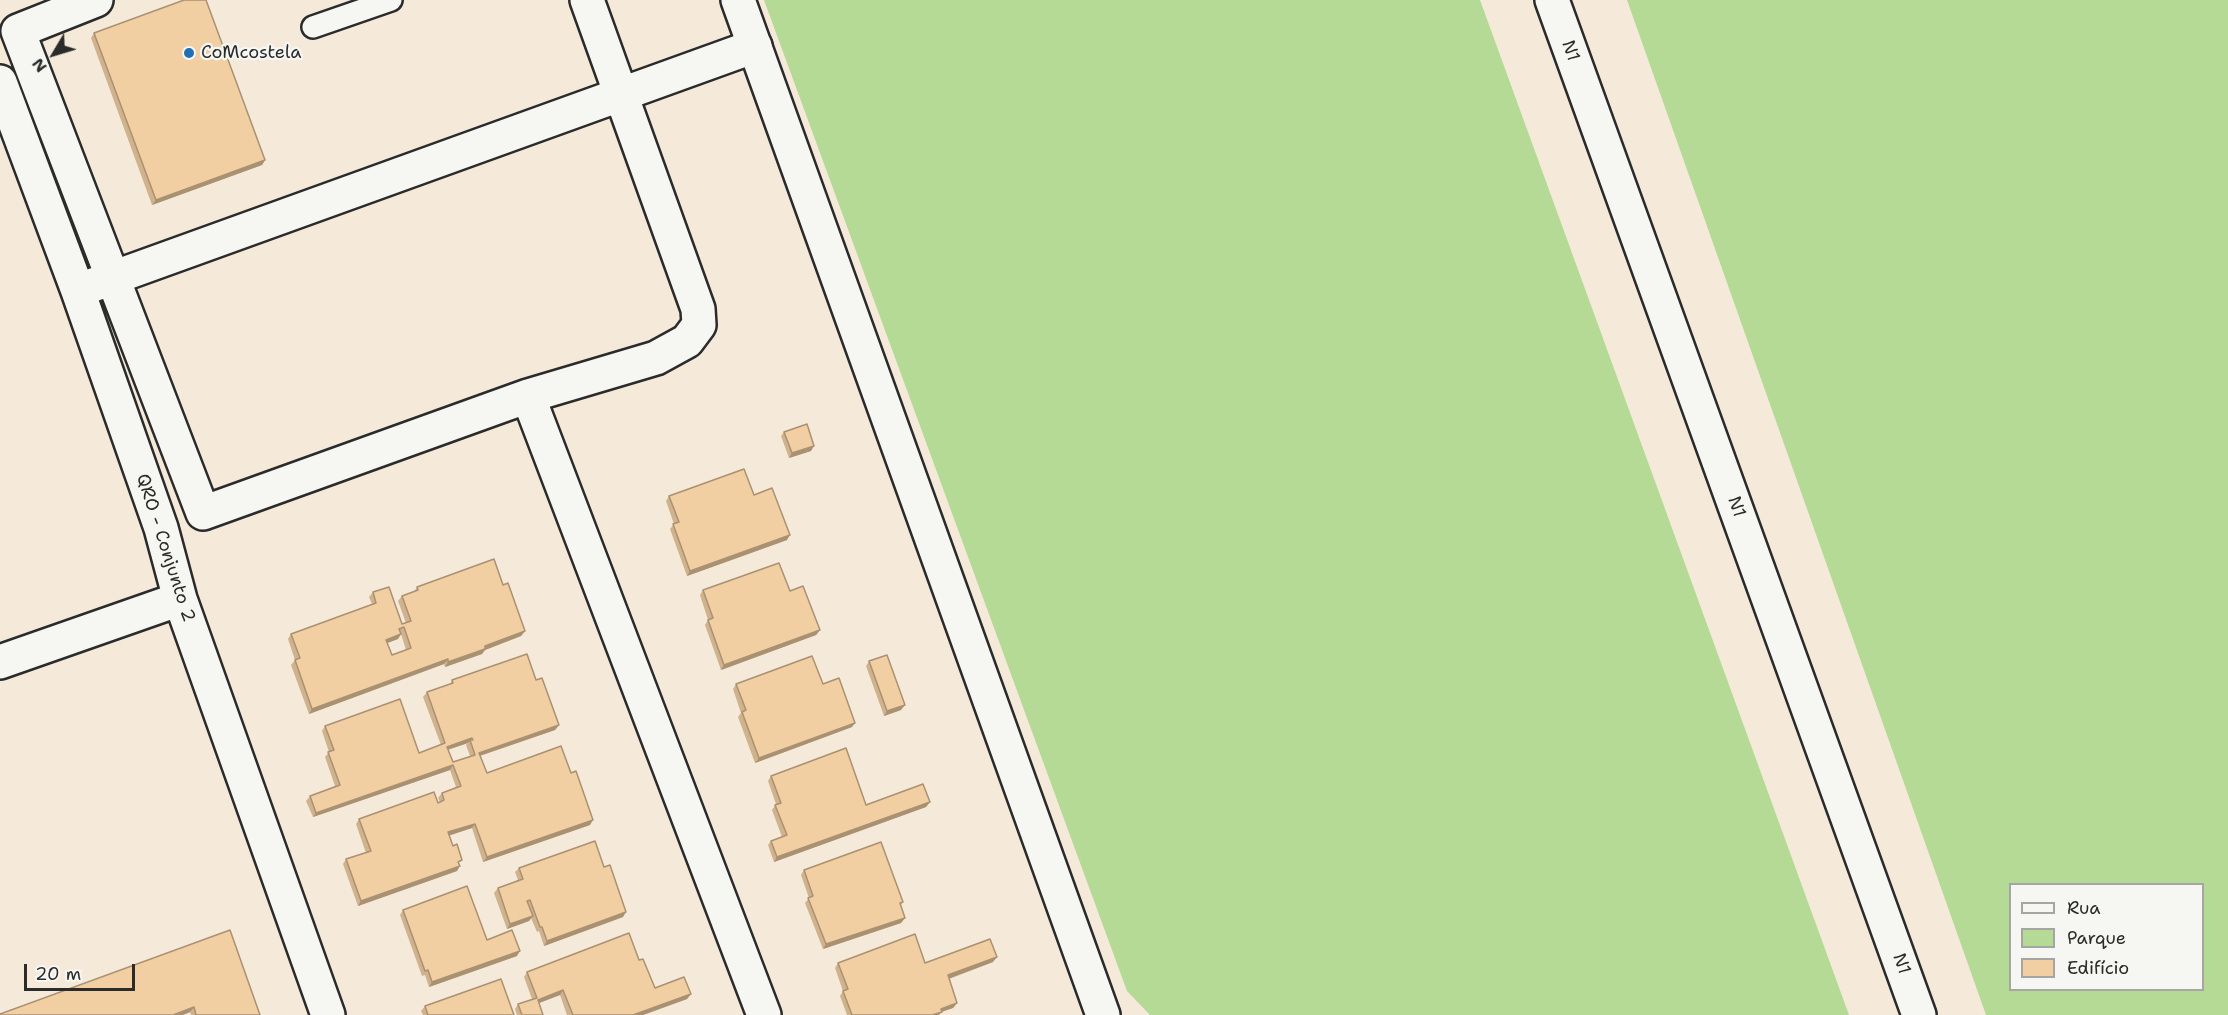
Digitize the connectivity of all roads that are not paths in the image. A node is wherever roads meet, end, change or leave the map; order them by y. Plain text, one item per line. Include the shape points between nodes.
1 (96, 0) edge
2 (391, 0) edge
3 (586, 0) edge
4 (738, 0) edge
5 (1552, 1) edge
6 (313, 27) dead end
7 (755, 46) junction
8 (0, 82) edge
9 (621, 95) junction
10 (113, 278) junction
11 (78, 291) junction
12 (528, 396) junction
13 (180, 599) junction
14 (0, 662) edge
15 (328, 1015) edge
16 (764, 1015) edge
17 (1103, 1015) edge
18 (1919, 1015) edge

1 - 10 main road via 18,31
2 - 6 lane
3 - 9 main road
4 - 7 main road
5 - 18 main road, N1
7 - 9 main road
7 - 17 main road
8 - 11 main road, QRO - Conjunto 2
9 - 10 main road
9 - 12 main road via 698,309 699,325 687,341 656,358
10 - 11 main road
10 - 12 main road via 203,513
11 - 13 main road, QRO - Conjunto 2 via 161,528
12 - 16 main road
13 - 14 main road
13 - 15 main road, QRO - Conjunto 2

